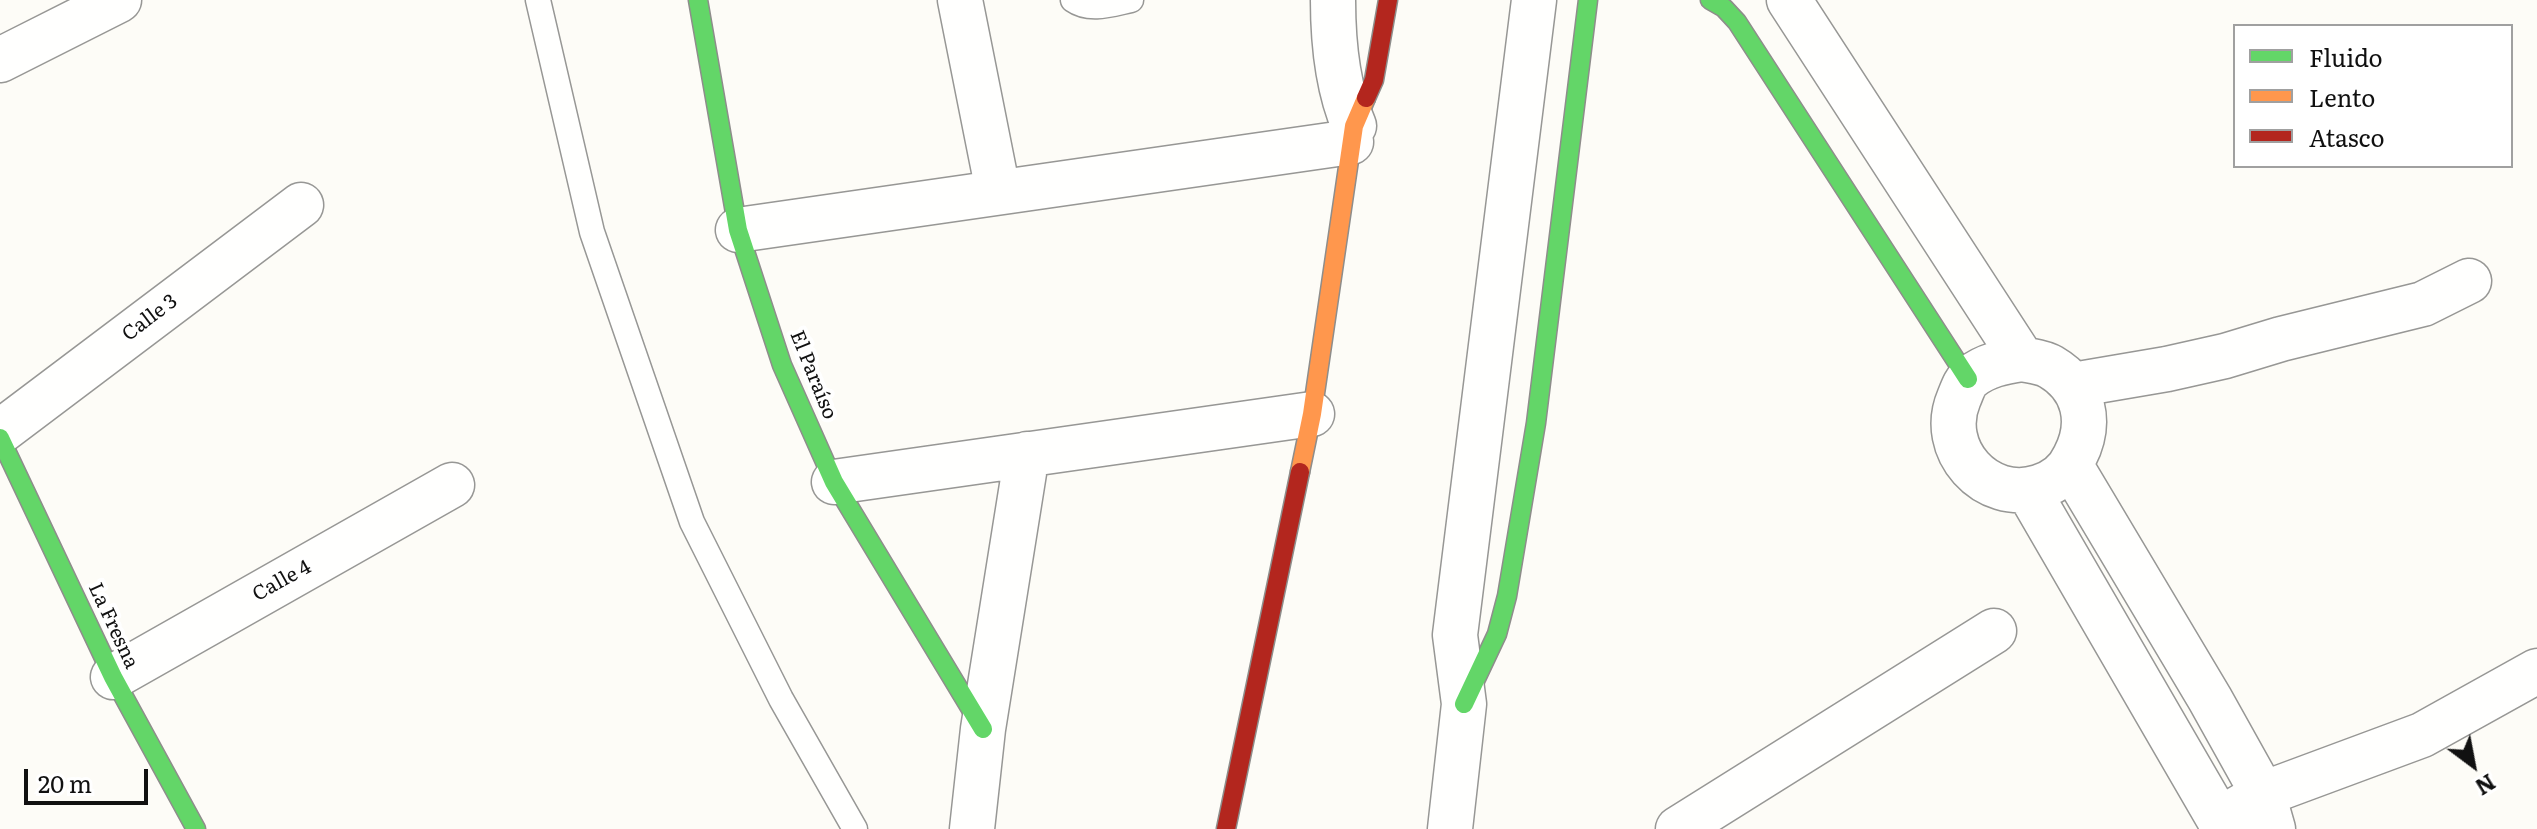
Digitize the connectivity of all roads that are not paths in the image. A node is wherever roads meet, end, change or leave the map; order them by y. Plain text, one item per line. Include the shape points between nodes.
1 (119, 0) edge
2 (538, 0) edge
3 (698, 0) edge
4 (960, 0) edge
5 (1073, 0) edge
6 (1131, 0) edge
7 (1333, 0) edge
8 (1388, 0) edge
9 (1534, 0) edge
10 (1588, 0) edge
11 (1710, 0) edge
12 (1789, 0) edge
13 (0, 60) edge
14 (1352, 134) junction
15 (998, 191) junction
16 (301, 205) dead end
17 (738, 230) junction
18 (2469, 281) dead end
19 (2022, 359) junction
20 (1968, 379) junction
21 (2073, 385) junction
22 (1312, 414) junction
23 (0, 435) edge
24 (1027, 454) junction
25 (2071, 466) junction
26 (834, 482) junction
27 (452, 485) dead end
28 (2028, 490) junction
29 (1994, 631) dead end
30 (2537, 671) edge
31 (113, 677) junction
32 (1464, 704) junction
33 (983, 729) junction
34 (2268, 811) edge
35 (2224, 825) edge
36 (196, 829) edge
37 (855, 829) edge
38 (972, 829) edge
39 (1226, 829) edge
40 (1450, 829) edge
41 (1678, 829) edge

1 - 13 street
2 - 37 lane via 592,232 692,522 781,699
3 - 17 street, El Paraíso
4 - 15 street
5 - 6 lane via 1081,6
7 - 14 street
8 - 14 street via 1374,80
9 - 32 street via 1455,635
10 - 32 street via 1536,423 1507,596 1497,634
11 - 20 street via 1737,22
12 - 19 street
14 - 15 street
14 - 22 street
15 - 17 street
16 - 23 street, Calle 3
17 - 26 street, El Paraíso via 782,365
18 - 21 street via 2423,304 2225,356
19 - 20 street via 1994,364
19 - 21 street via 2050,366
20 - 28 street via 1955,408 1954,441 1969,469 1995,487
21 - 25 street via 2084,412 2083,440
22 - 24 street
22 - 39 street
23 - 31 street, La Fresna
24 - 26 street
24 - 33 street
25 - 28 street via 2052,483
25 - 34 street via 2210,699
26 - 33 street, El Paraíso
27 - 31 street, Calle 4
28 - 35 street
29 - 41 street
30 - 34 street
31 - 36 street, La Fresna
32 - 40 street
33 - 38 street
34 - 35 street

